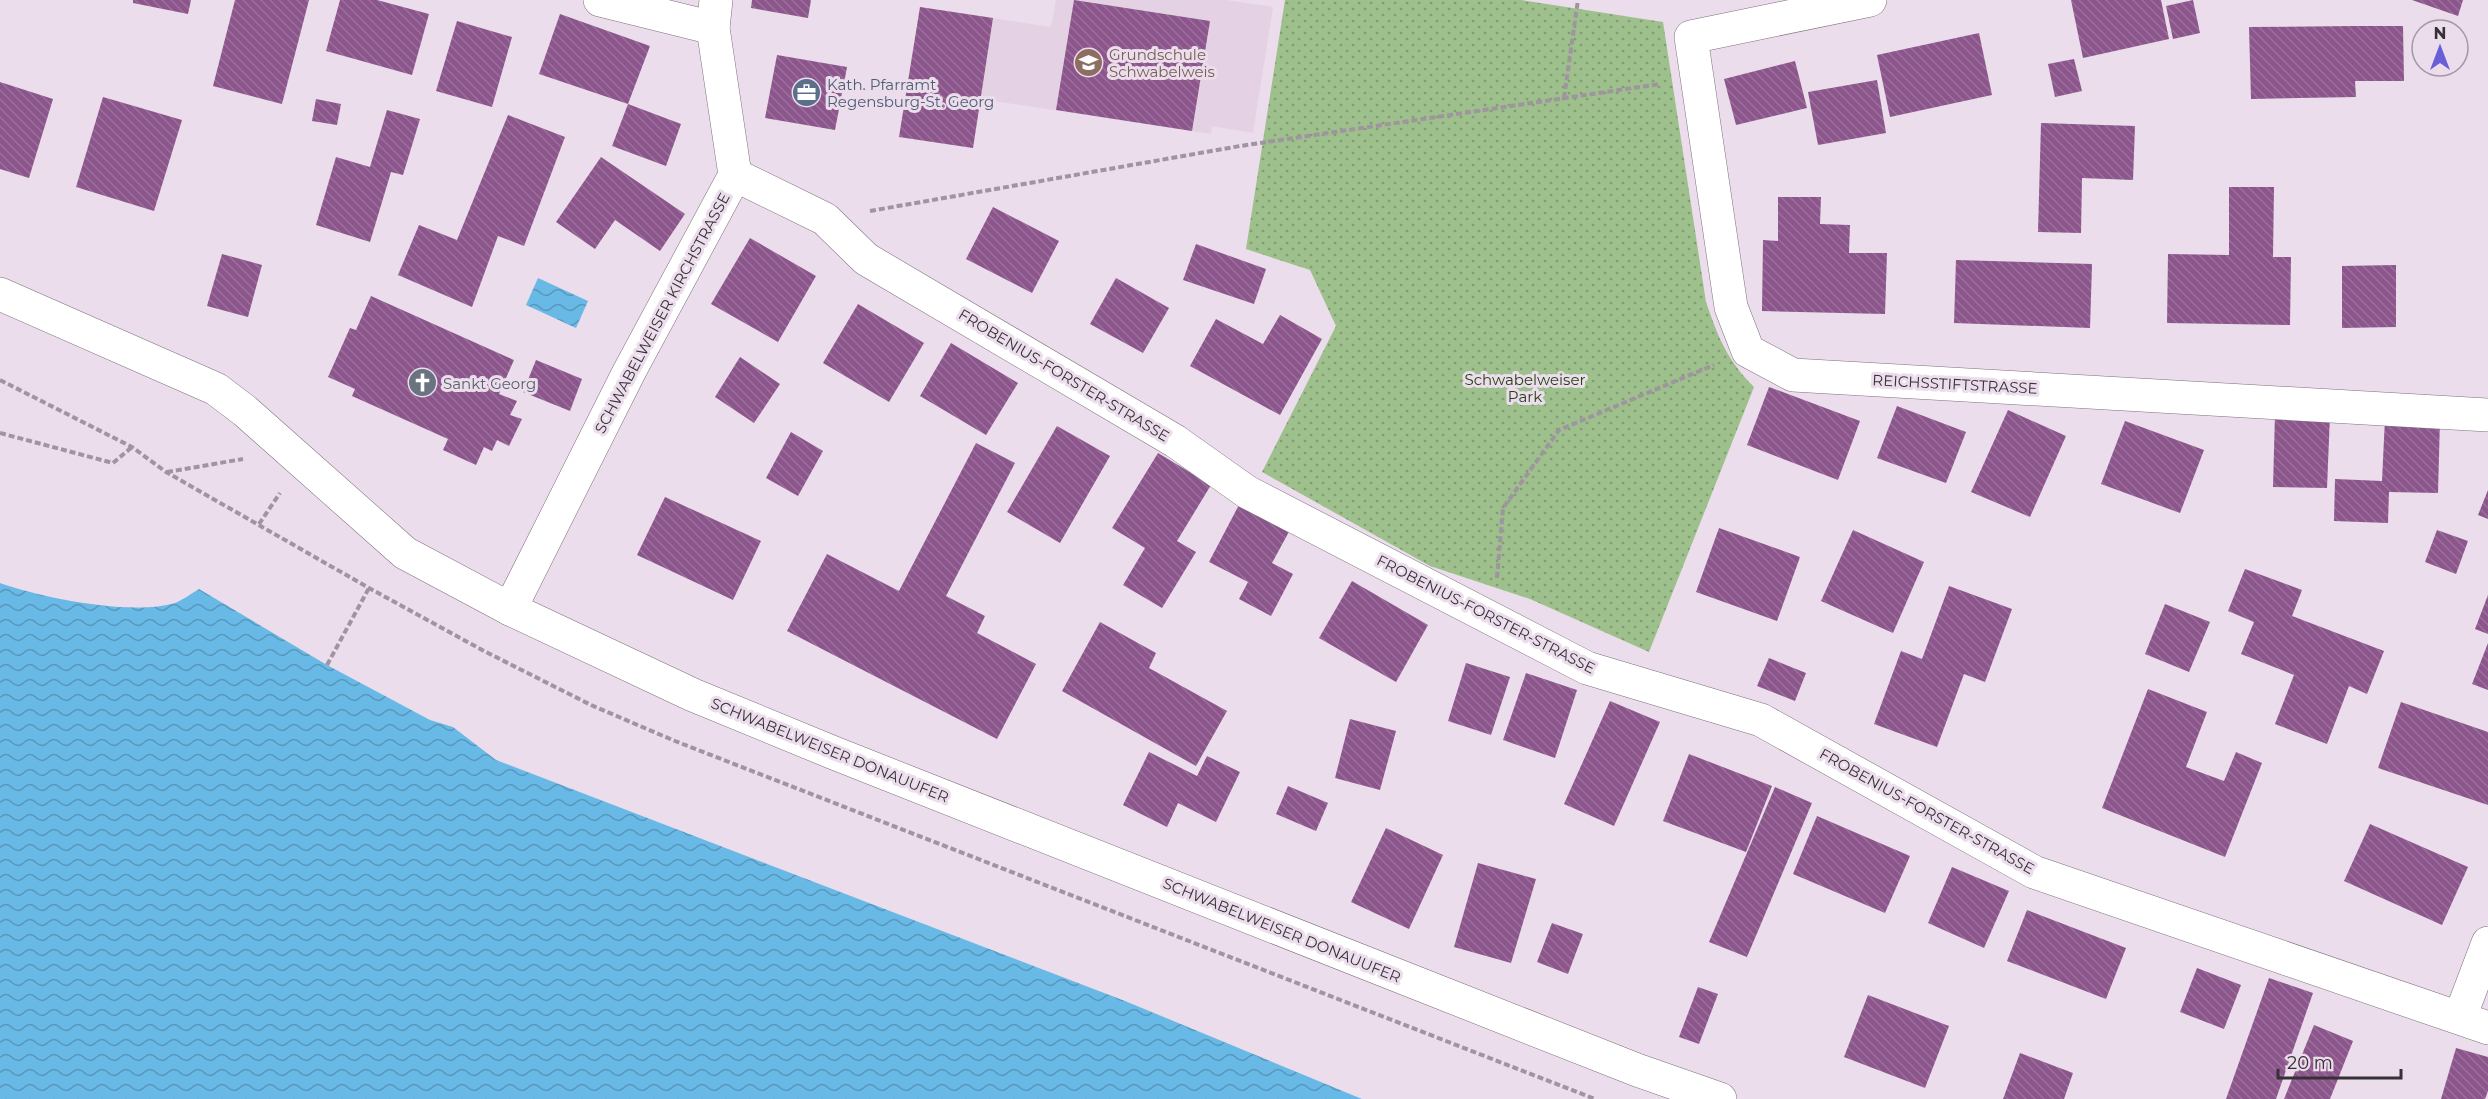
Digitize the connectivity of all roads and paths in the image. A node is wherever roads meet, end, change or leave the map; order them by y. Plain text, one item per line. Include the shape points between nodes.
1 (600, 0) edge
2 (1578, 0) edge
3 (1870, 0) edge
4 (715, 14) edge
5 (1696, 78) junction
6 (1564, 98) junction
7 (735, 175) junction
8 (825, 219) junction
9 (0, 294) edge
10 (1748, 351) junction
11 (0, 380) edge
12 (2488, 415) edge
13 (0, 433) edge
14 (132, 447) junction
15 (291, 451) junction
16 (166, 472) junction
17 (281, 492) dead end
18 (259, 524) junction
19 (369, 588) junction
20 (510, 609) junction
21 (1494, 620) junction
22 (327, 664) dead end
23 (2488, 943) edge
24 (2474, 1023) edge
25 (1595, 1099) edge
26 (1720, 1099) edge

1 - 4 street
2 - 6 path
3 - 5 street via 1691,38
4 - 7 street, SCHWABELWEISER KIRCHSTRASSE
5 - 6 path
5 - 10 street via 1731,307
6 - 8 path via 1240,146
7 - 8 street, FROBENIUS-FORSTER-STRASSE
7 - 20 street, SCHWABELWEISER KIRCHSTRASSE via 628,372
8 - 21 street, FROBENIUS-FORSTER-STRASSE via 866,259 1175,441 1247,492
9 - 15 street, SCHWABELWEISER DONAUUFER via 216,389
10 - 12 street, REICHSSTIFTSTRASSE via 1793,375
10 - 21 path via 1559,430 1503,508
11 - 14 path
13 - 14 path via 113,463
14 - 16 path
15 - 16 path
15 - 20 street, SCHWABELWEISER DONAUUFER via 405,553
16 - 18 path
17 - 18 path
18 - 19 path
19 - 22 path
19 - 25 path via 503,661 675,741
20 - 26 street, SCHWABELWEISER DONAUUFER via 693,695 823,749
21 - 24 street, FROBENIUS-FORSTER-STRASSE via 1587,668 1761,720 2034,872
23 - 24 street

